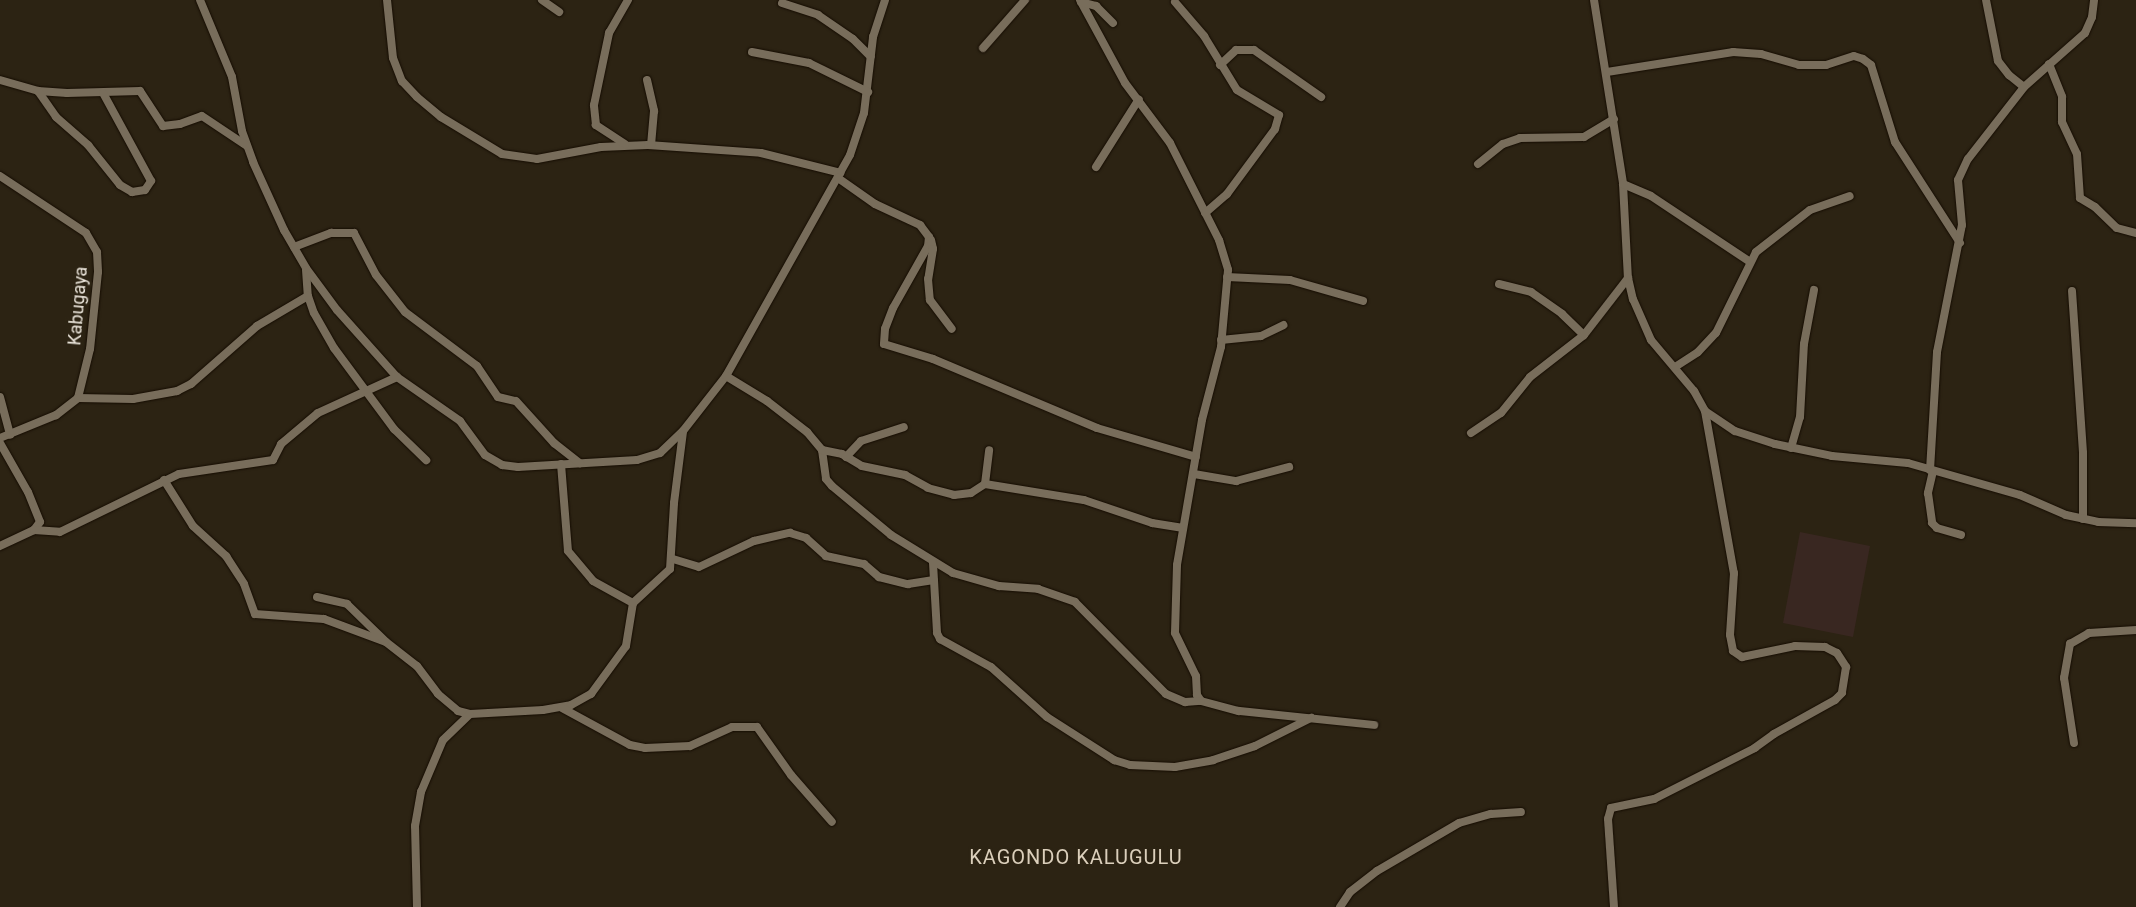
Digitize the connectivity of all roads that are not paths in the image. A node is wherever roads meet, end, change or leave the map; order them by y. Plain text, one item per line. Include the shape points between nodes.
1 (200, 0) edge
2 (387, 0) edge
3 (542, 0) edge
4 (628, 0) edge
5 (885, 0) edge
6 (1025, 0) edge
7 (1594, 0) edge
8 (1986, 0) edge
9 (2094, 0) edge
10 (1081, 1) edge
11 (1175, 2) dead end
12 (782, 3) dead end
13 (559, 12) dead end
14 (1113, 23) dead end
15 (983, 48) dead end
16 (752, 52) dead end
17 (871, 57) junction
18 (1220, 64) junction
19 (2049, 64) junction
20 (1607, 72) junction
21 (0, 80) edge
22 (647, 80) dead end
23 (2024, 87) junction
24 (38, 91) junction
25 (868, 92) junction
26 (103, 93) junction
27 (1321, 97) dead end
28 (1139, 99) junction
29 (1614, 119) junction
30 (626, 145) junction
31 (651, 145) junction
32 (247, 146) junction
33 (1478, 164) dead end
34 (1096, 167) dead end
35 (0, 176) edge
36 (840, 176) junction
37 (1623, 184) junction
38 (1850, 196) dead end
39 (1205, 213) junction
40 (2136, 233) edge
41 (929, 237) junction
42 (1960, 243) junction
43 (294, 247) junction
44 (1749, 261) junction
45 (306, 268) junction
46 (1228, 277) junction
47 (1628, 278) junction
48 (1499, 284) dead end
49 (1814, 290) dead end
50 (2072, 291) dead end
51 (308, 296) junction
52 (1363, 300) dead end
53 (1284, 324) dead end
54 (952, 329) dead end
55 (1584, 335) junction
56 (1221, 340) junction
57 (1675, 366) junction
58 (726, 376) junction
59 (397, 377) junction
60 (368, 390) junction
61 (0, 397) edge
62 (78, 398) junction
63 (1705, 411) junction
64 (904, 427) dead end
65 (683, 431) junction
66 (1471, 433) dead end
67 (10, 435) junction
68 (0, 438) edge
69 (0, 443) edge
70 (1791, 448) junction
71 (822, 450) junction
72 (989, 450) dead end
73 (846, 457) junction
74 (1196, 457) junction
75 (426, 460) dead end
76 (580, 463) junction
77 (561, 464) junction
78 (1289, 467) dead end
79 (1931, 471) junction
80 (1194, 474) junction
81 (164, 480) junction
82 (985, 484) junction
83 (2136, 516) edge
84 (2083, 519) junction
85 (2123, 522) junction
86 (2136, 523) edge
87 (1182, 528) junction
88 (34, 530) junction
89 (1960, 535) dead end
90 (0, 546) edge
91 (673, 559) junction
92 (933, 563) junction
93 (934, 580) junction
94 (317, 597) dead end
95 (634, 603) junction
96 (2136, 630) edge
97 (386, 642) junction
98 (1201, 701) junction
99 (562, 708) junction
100 (470, 714) junction
101 (1312, 717) junction
102 (1374, 725) dead end
103 (2074, 743) dead end
104 (1521, 812) dead end
105 (832, 822) dead end
106 (417, 907) edge
107 (1340, 907) edge
108 (1614, 907) edge

1 - 32 street via 232,77
2 - 30 street via 393,58 402,80 417,97 485,146 520,159 537,159
3 - 13 street
4 - 30 street via 609,33 594,112 600,130
5 - 17 street via 873,37
6 - 15 street
7 - 20 street
8 - 23 street via 1998,61 2008,75
9 - 19 street via 2092,17 2085,33
10 - 14 street via 1096,6
10 - 28 street via 1097,35
11 - 18 street via 1204,36
12 - 17 street via 818,15 853,39
16 - 25 street via 809,62
17 - 25 street
18 - 27 street via 1236,50 1254,50
18 - 39 street via 1237,90 1274,110 1279,121 1227,194
19 - 23 street
19 - 40 street via 2062,97 2062,122 2076,154 2080,198 2117,228
20 - 29 street
20 - 42 street via 1733,52 1761,54 1799,65 1826,65 1854,56 1863,59 1871,65 1895,142
21 - 24 street
22 - 31 street via 654,111
23 - 42 street via 1968,160 1958,180 1962,225
24 - 26 street
24 - 26 street via 56,117 88,145 120,185 132,192 145,190 151,182
25 - 36 street via 857,138
26 - 32 street via 140,91 163,126 202,116
28 - 34 street
28 - 39 street via 1170,143
29 - 33 street via 1584,137 1564,140 1520,138 1504,144
29 - 37 street
30 - 31 street
31 - 36 street via 761,153
32 - 43 street
35 - 62 street, Kabugaya via 86,233 97,252 95,311 83,388
36 - 41 street via 875,204 920,225
36 - 58 street via 814,215
37 - 44 street via 1651,196
37 - 47 street
38 - 44 street via 1810,210
39 - 46 street via 1219,240
41 - 54 street via 934,249 928,279 930,300
41 - 74 street via 928,246 893,308 885,329 884,344 933,359 1097,428
42 - 79 street via 1937,352
43 - 45 street
43 - 76 street via 331,233 354,233 376,275 405,312 477,366 498,397 516,401 554,443
44 - 57 street via 1716,333 1698,352
45 - 51 street
45 - 59 street via 337,310
46 - 52 street via 1290,280
46 - 56 street
47 - 55 street
47 - 57 street via 1633,299 1651,340
48 - 55 street via 1531,292
49 - 70 street via 1804,344 1800,417
50 - 84 street
51 - 60 street via 334,348
51 - 62 street via 257,326 191,384 177,391 133,399
53 - 56 street via 1261,336
55 - 66 street via 1530,377 1501,413
56 - 74 street
57 - 63 street
58 - 65 street
58 - 71 street via 792,419
59 - 60 street
59 - 77 street via 452,415 485,455 502,465
60 - 75 street via 394,429
60 - 81 street via 318,413 281,444 273,460 190,471
61 - 67 street
62 - 67 street via 56,415
63 - 70 street via 1743,434
63 - 108 street via 1734,573 1732,651 1742,657 1796,646 1825,647 1842,660 1846,679 1842,693 1835,700 1725,766 1654,799 1611,808 1608,819
64 - 73 street via 861,441
65 - 76 street via 660,453 637,460
65 - 91 street via 672,518
67 - 68 street
69 - 88 street via 40,518 39,526
70 - 79 street via 1832,456 1897,461
71 - 73 street
71 - 92 street via 826,478 832,486
72 - 82 street
73 - 82 street via 862,466 905,475 939,492 972,493
74 - 80 street
76 - 77 street
77 - 95 street via 568,551 594,580
78 - 80 street via 1236,480
79 - 84 street via 2020,495
79 - 89 street via 1928,485 1932,523 1937,528
80 - 87 street
81 - 88 street via 60,532
81 - 97 street via 193,526 226,556 244,584 255,614 324,619
82 - 87 street via 1084,500 1152,523
83 - 85 street
84 - 85 street
85 - 86 street
87 - 98 street via 1176,565 1176,633 1196,676 1197,694
88 - 90 street
91 - 93 street via 699,567 754,540 790,533 806,538 826,556 864,564 879,577 908,584
91 - 95 street via 662,579
92 - 93 street
92 - 98 street via 976,580 999,586 1038,589 1075,602 1166,694 1185,702
93 - 101 street via 940,639 991,667 1047,717 1114,760 1130,765 1194,764 1230,756
94 - 97 street via 347,604
95 - 99 street via 629,637 613,665 591,694
96 - 103 street via 2089,633 2070,644 2064,678
97 - 100 street via 417,666 448,705
98 - 101 street via 1239,711
99 - 100 street
99 - 105 street via 630,745 644,748 690,746 732,727 757,727 791,775
100 - 106 street via 443,740 420,792 415,826
101 - 102 street
104 - 107 street via 1491,814 1459,823 1378,871 1350,892

